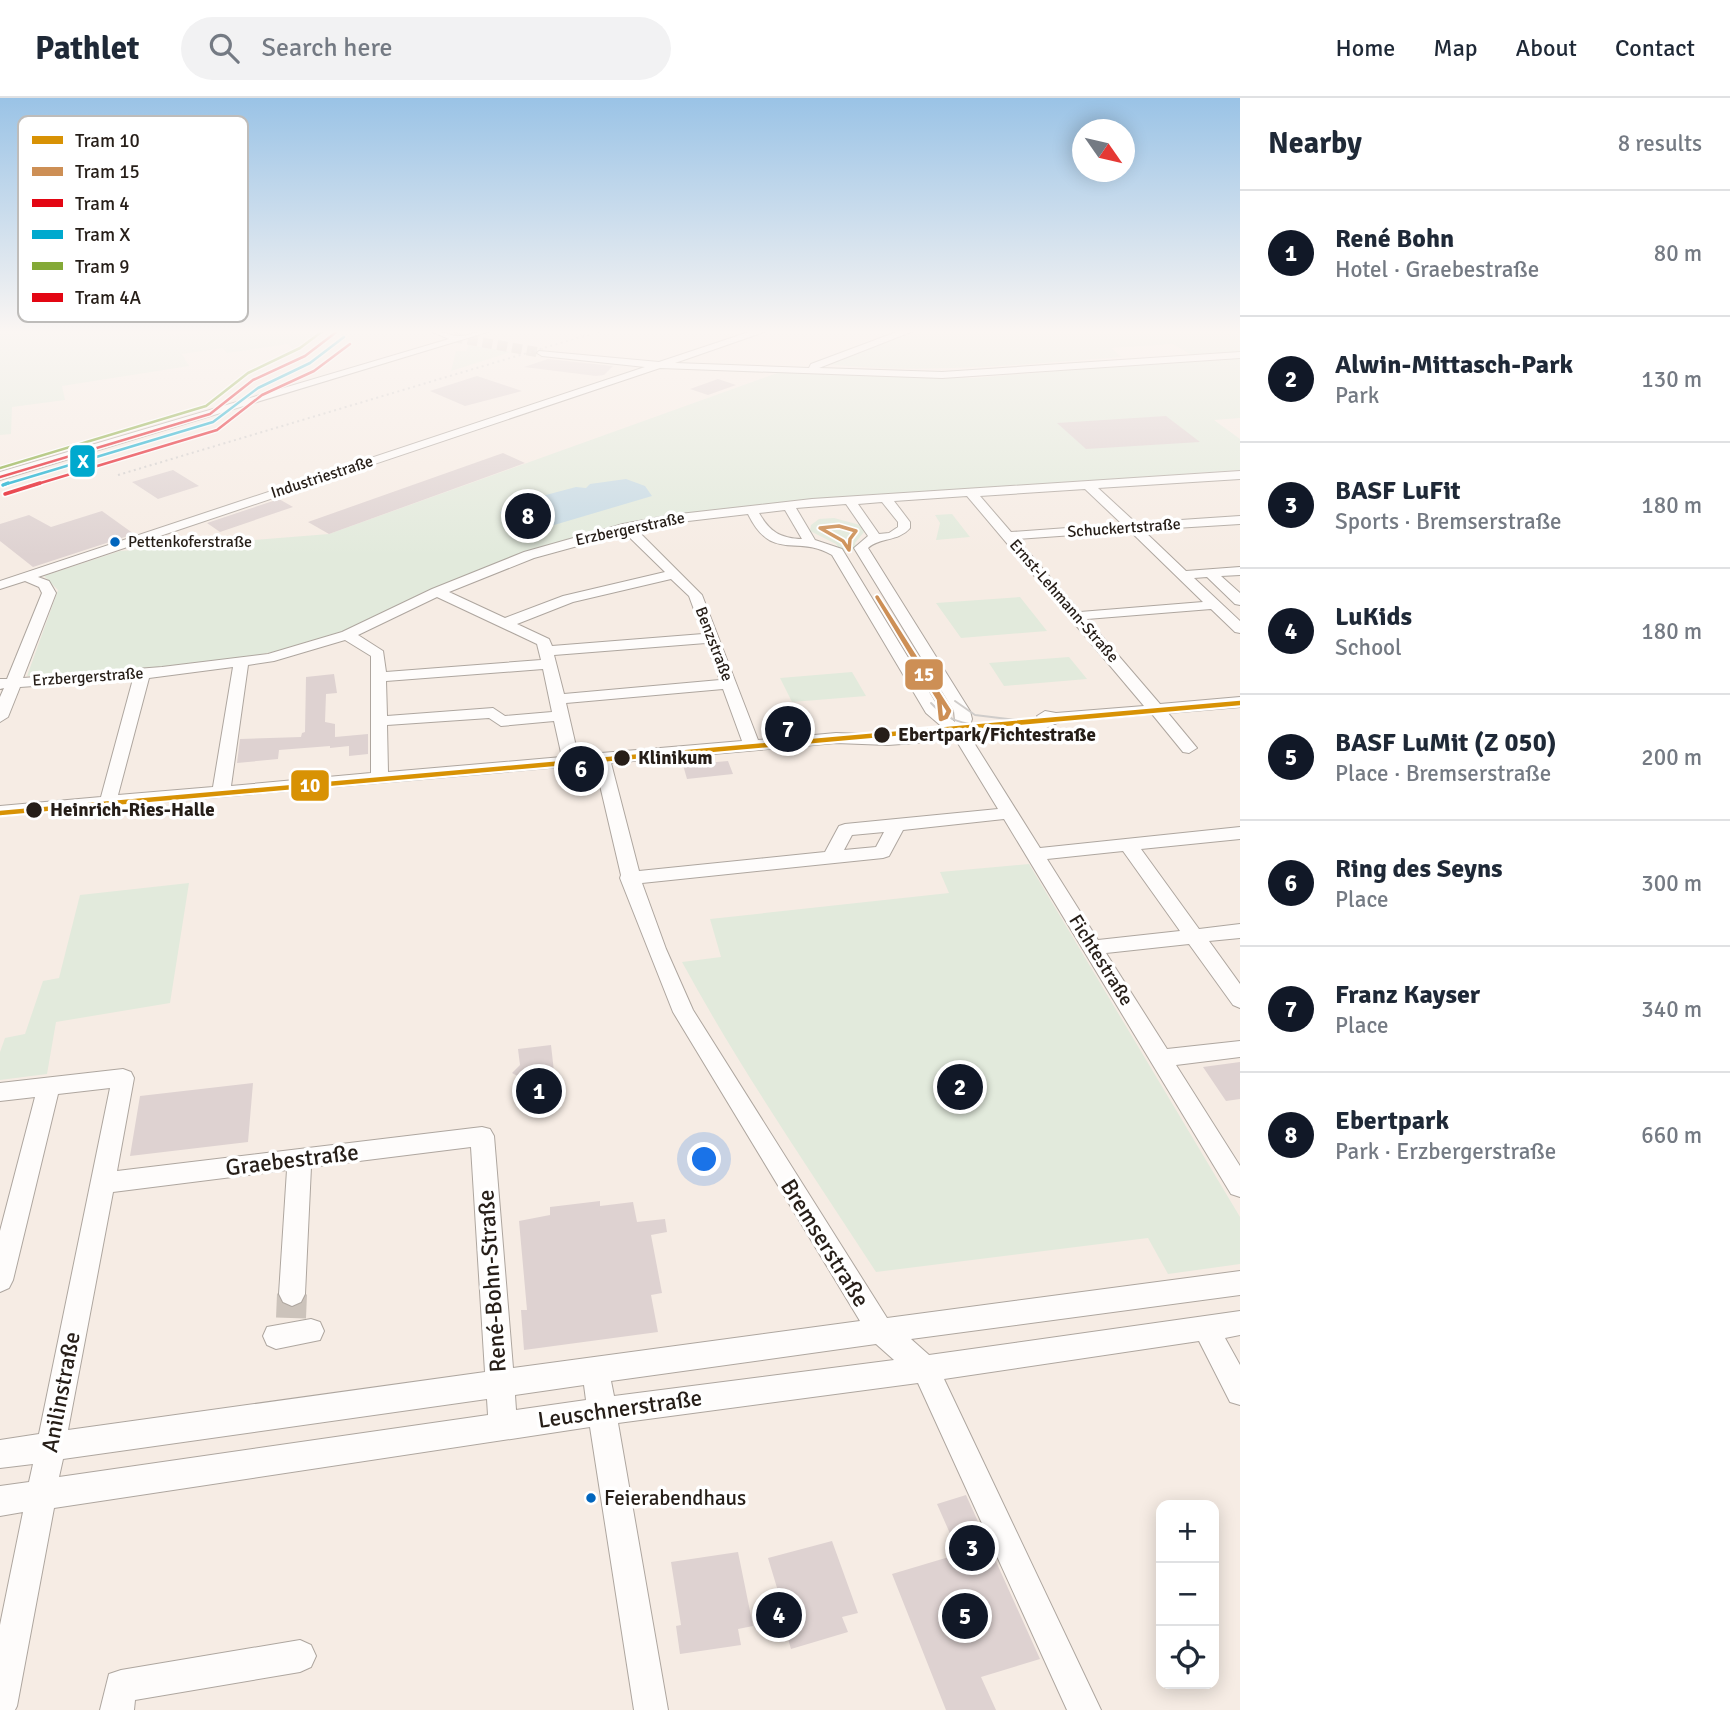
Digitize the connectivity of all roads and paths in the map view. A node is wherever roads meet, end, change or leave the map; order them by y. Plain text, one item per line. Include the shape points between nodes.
1 (237, 405) edge
2 (537, 405) edge
3 (1240, 475) edge
4 (0, 476) edge
5 (1088, 485) junction
6 (971, 493) junction
7 (885, 498) junction
8 (850, 500) junction
9 (788, 505) junction
10 (751, 508) junction
11 (1240, 520) edge
12 (627, 527) junction
13 (1133, 527) junction
14 (1008, 536) junction
15 (875, 537) junction
16 (810, 542) junction
17 (1240, 571) edge
18 (676, 573) junction
19 (1210, 573) junction
20 (1183, 575) junction
21 (25, 576) junction
22 (0, 585) edge
23 (437, 592) junction
24 (1203, 594) junction
25 (1240, 601) edge
26 (1067, 604) junction
27 (1215, 606) junction
28 (1077, 616) junction
29 (507, 623) junction
30 (1237, 624) edge
31 (347, 635) junction
32 (712, 638) junction
33 (548, 657) junction
34 (241, 663) junction
35 (142, 674) junction
36 (378, 677) junction
37 (7, 683) edge
38 (729, 684) junction
39 (557, 699) junction
40 (1240, 702) edge
41 (1156, 709) junction
42 (561, 716) junction
43 (0, 717) edge
44 (1056, 718) joint
45 (379, 721) junction
46 (942, 722) junction
47 (962, 726) junction
48 (836, 738) junction
49 (752, 745) junction
50 (1189, 748) dead end
51 (602, 758) junction
52 (570, 761) junction
53 (380, 778) junction
54 (221, 792) junction
55 (108, 802) junction
56 (0, 811) edge
57 (1010, 813) junction
58 (897, 824) junction
59 (1240, 834) edge
60 (1128, 844) junction
61 (1036, 854) junction
62 (832, 857) junction
63 (638, 877) junction
64 (1240, 931) edge
65 (1194, 936) junction
66 (1093, 948) junction
67 (1240, 1000) edge
68 (1240, 1049) edge
69 (1162, 1058) junction
70 (49, 1087) junction
71 (0, 1092) edge
72 (482, 1136) joint
73 (300, 1159) junction
74 (102, 1183) junction
75 (1240, 1187) edge
76 (0, 1280) edge
77 (1240, 1283) edge
78 (292, 1323) dead end
79 (1240, 1323) edge
80 (1206, 1329) junction
81 (880, 1330) junction
82 (596, 1369) junction
83 (925, 1369) junction
84 (500, 1383) junction
85 (1240, 1392) edge
86 (602, 1412) junction
87 (503, 1426) junction
88 (51, 1447) junction
89 (0, 1454) edge
90 (41, 1495) junction
91 (0, 1501) edge
92 (300, 1656) dead end
93 (0, 1706) edge
94 (117, 1710) edge
95 (651, 1710) edge
96 (1084, 1710) edge

1 - 4 street
2 - 21 street, Industriestraße
3 - 5 street, Erzbergerstraße
5 - 6 street, Erzbergerstraße
5 - 13 street
6 - 7 street, Erzbergerstraße
6 - 14 street, Ernst-Lehmann-Straße
7 - 8 street, Erzbergerstraße
7 - 15 street via 904,528 888,539
8 - 9 street, Erzbergerstraße
8 - 15 street
9 - 10 street, Erzbergerstraße
9 - 16 street
10 - 12 street, Erzbergerstraße
10 - 16 street via 771,536 799,544
11 - 13 street, Schuckertstraße
12 - 18 street, Benzstraße
12 - 23 street, Erzbergerstraße via 539,552
13 - 14 street, Schuckertstraße
13 - 20 street
14 - 26 street, Ernst-Lehmann-Straße
15 - 47 street via 863,544 863,552 962,711
16 - 46 street via 837,552
17 - 19 street
18 - 29 street via 556,601
18 - 32 street, Benzstraße via 695,594
19 - 20 street
19 - 25 street
20 - 24 street
21 - 22 street, Industriestraße
21 - 37 street via 44,584 49,593
23 - 29 street
23 - 31 street, Erzbergerstraße
24 - 26 street
24 - 27 street
26 - 28 street, Ernst-Lehmann-Straße
27 - 28 street
27 - 30 street
28 - 41 street, Ernst-Lehmann-Straße
29 - 33 street via 544,642
31 - 34 street, Erzbergerstraße
31 - 36 street via 378,654
32 - 33 street
32 - 38 street, Benzstraße
33 - 36 street
33 - 39 street
34 - 35 street, Erzbergerstraße
34 - 54 street
35 - 37 street, Erzbergerstraße
35 - 55 street
36 - 45 street
37 - 43 street
38 - 39 street
38 - 49 street, Benzstraße
39 - 42 street
40 - 41 street
41 - 44 street
41 - 50 street, Ernst-Lehmann-Straße
42 - 45 street via 501,721 493,713
42 - 52 street
44 - 47 street via 1044,724
45 - 53 street
46 - 47 street
46 - 48 street via 865,729
47 - 48 street via 877,740
47 - 57 street, Fichtestraße
48 - 49 street
49 - 51 street
51 - 52 street
51 - 63 street, Bremserstraße
52 - 53 street
53 - 54 street
54 - 55 street
55 - 56 street
57 - 58 street
57 - 61 street, Fichtestraße
58 - 62 street via 845,830
58 - 62 street via 883,852
59 - 60 street
60 - 61 street
60 - 65 street
61 - 66 street, Fichtestraße
62 - 63 street
63 - 81 street, Bremserstraße via 659,962 684,1012
64 - 65 street
65 - 66 street
65 - 67 street
66 - 69 street, Fichtestraße
68 - 69 street
69 - 75 street, Fichtestraße
70 - 71 street
70 - 74 street, Anilinstraße via 123,1078
70 - 76 street
72 - 73 street, Graebestraße
72 - 84 street, René-Bohn-Straße
73 - 74 street, Graebestraße
73 - 78 street
74 - 88 street, Anilinstraße
77 - 81 street, Leuschnerstraße
79 - 80 street, Leuschnerstraße
80 - 83 street, Leuschnerstraße
80 - 85 street
81 - 82 street, Leuschnerstraße
81 - 83 street, Bremserstraße
82 - 84 street, Leuschnerstraße
82 - 86 street
83 - 86 street, Leuschnerstraße
83 - 96 street, Bremserstraße
84 - 87 street, René-Bohn-Straße
84 - 88 street, Leuschnerstraße
86 - 87 street, Leuschnerstraße
86 - 95 street
87 - 90 street, Leuschnerstraße
88 - 89 street, Leuschnerstraße
88 - 90 street, Anilinstraße
90 - 91 street, Leuschnerstraße
90 - 93 street, Anilinstraße
92 - 94 street via 121,1686

